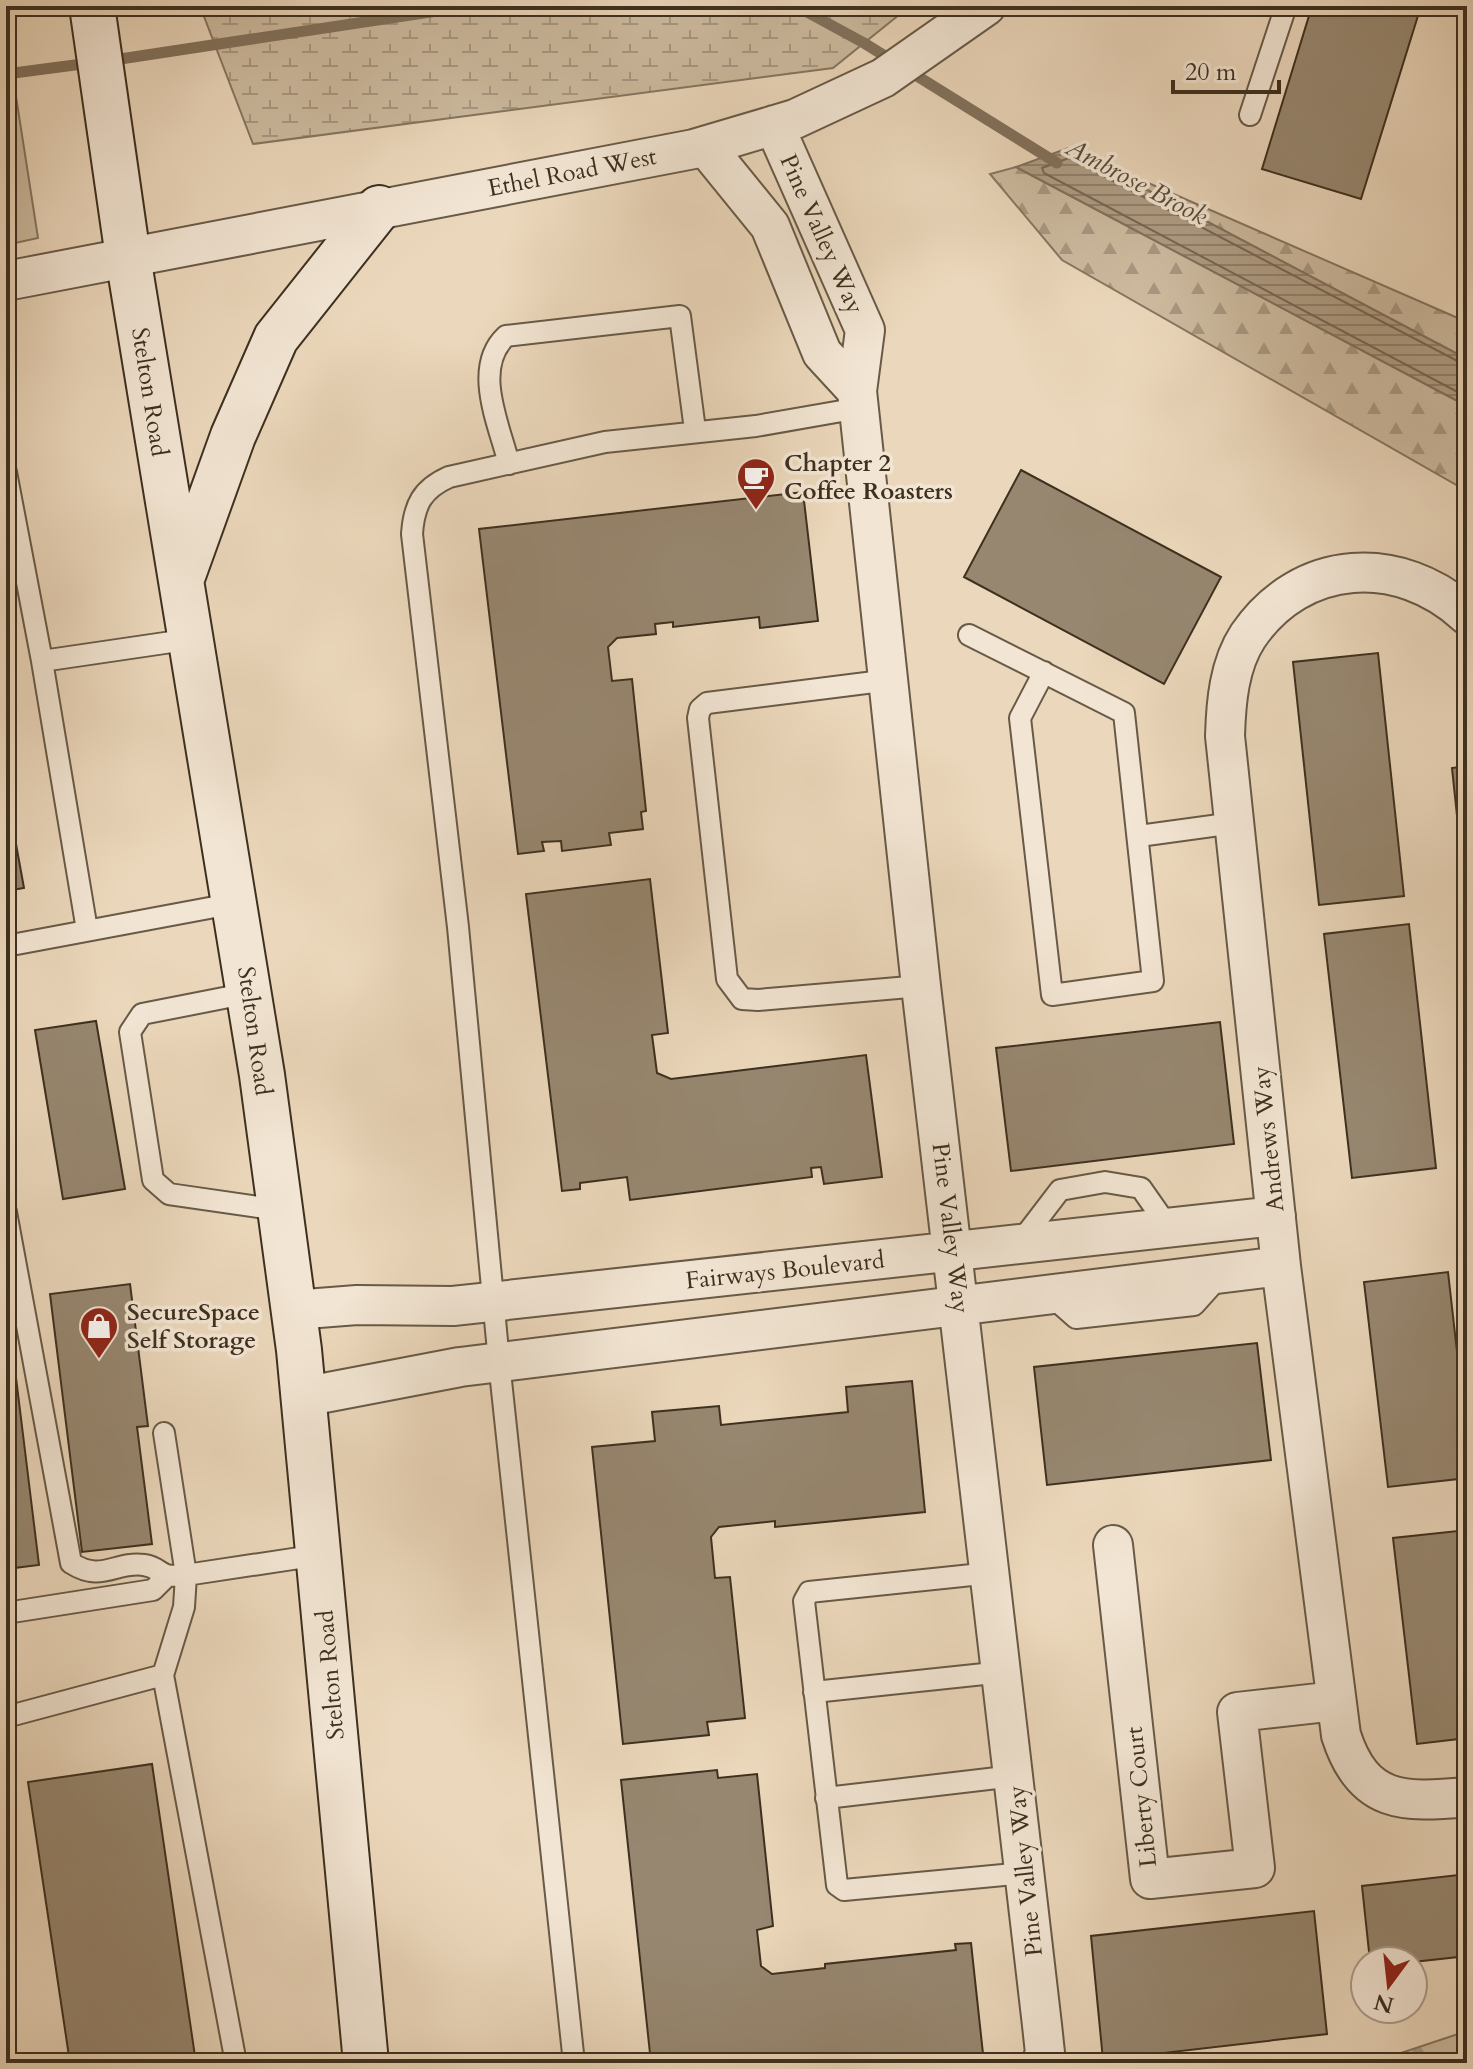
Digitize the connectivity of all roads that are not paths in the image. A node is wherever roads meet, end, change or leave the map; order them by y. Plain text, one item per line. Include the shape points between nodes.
1 (986, 6) edge
2 (1286, 6) edge
3 (94, 20) edge
4 (1250, 115) dead end
5 (774, 125) junction
6 (705, 146) junction
7 (379, 208) junction
8 (128, 257) junction
9 (6, 281) edge
10 (858, 400) junction
11 (695, 430) junction
12 (509, 464) junction
13 (6, 472) edge
14 (181, 580) junction
15 (1467, 615) edge
16 (969, 635) dead end
17 (192, 639) junction
18 (42, 661) junction
19 (1044, 672) junction
20 (890, 680) junction
21 (1234, 823) junction
22 (1139, 836) junction
23 (236, 903) junction
24 (87, 930) junction
25 (6, 946) edge
26 (921, 986) junction
27 (249, 993) junction
28 (279, 1210) junction
29 (6, 1212) edge
30 (1276, 1216) junction
31 (1169, 1228) junction
32 (1018, 1245) junction
33 (953, 1252) junction
34 (1281, 1266) junction
35 (493, 1302) junction
36 (961, 1306) junction
37 (293, 1310) junction
38 (499, 1362) junction
39 (303, 1397) junction
40 (164, 1433) dead end
41 (1113, 1545) dead end
42 (319, 1555) junction
43 (991, 1573) junction
44 (176, 1576) junction
45 (6, 1613) edge
46 (1003, 1672) junction
47 (163, 1675) junction
48 (814, 1692) junction
49 (1336, 1701) junction
50 (6, 1717) edge
51 (1014, 1776) junction
52 (1467, 1797) edge
53 (826, 1798) junction
54 (1025, 1873) junction
55 (236, 2063) edge
56 (366, 2063) edge
57 (574, 2063) edge
58 (1041, 2063) edge

1 - 5 street, Ethel Road West via 883,78
2 - 4 lane
3 - 8 main road, Stelton Road
5 - 6 street, Ethel Road West
5 - 10 street, Pine Valley Way via 865,330
6 - 7 street, Ethel Road West
6 - 10 street, Pine Valley Way via 770,226 822,353
7 - 8 street, Ethel Road West
7 - 14 main road via 276,338 233,436
8 - 9 street, Ethel Road West
8 - 14 main road, Stelton Road
10 - 11 lane via 756,426
10 - 20 street, Pine Valley Way
11 - 12 lane via 605,442
11 - 12 lane via 680,316 506,336 495,347 487,374
12 - 35 lane via 432,485 420,498 412,534 458,927
13 - 18 lane
14 - 17 main road, Stelton Road
15 - 21 street, Andrews Way via 1419,583 1360,570 1312,583 1284,599 1247,637 1230,681 1225,736
16 - 19 lane
17 - 18 lane
17 - 23 main road, Stelton Road
18 - 24 lane
19 - 22 lane via 1124,713
19 - 22 lane via 1020,718 1052,995 1153,981
20 - 26 street, Pine Valley Way
20 - 26 lane via 707,703 698,718 727,979 733,990 742,999 758,1000
21 - 22 lane
21 - 30 street, Andrews Way
23 - 24 lane
23 - 27 main road, Stelton Road
24 - 25 lane
26 - 33 street, Pine Valley Way
27 - 28 main road, Stelton Road
27 - 28 lane via 142,1014 130,1032 153,1180 169,1194
28 - 37 main road, Stelton Road
29 - 44 lane via 71,1563 86,1573 145,1565
30 - 31 street, Fairways Boulevard
30 - 34 street, Andrews Way
31 - 32 street, Fairways Boulevard
31 - 32 lane via 1141,1188 1105,1182 1060,1190
32 - 33 street, Fairways Boulevard
33 - 35 street, Fairways Boulevard
33 - 36 street, Pine Valley Way
34 - 36 street
34 - 49 street, Andrews Way
35 - 37 street, Fairways Boulevard
35 - 38 lane
36 - 38 street
36 - 43 street, Pine Valley Way
37 - 39 main road, Stelton Road
38 - 39 street
38 - 57 lane
39 - 42 main road, Stelton Road
40 - 44 lane
41 - 49 street, Liberty Court via 1150,1879 1255,1868 1237,1712
42 - 44 lane
42 - 56 main road, Stelton Road
43 - 46 street, Pine Valley Way
43 - 48 lane via 809,1592 804,1601
44 - 45 lane via 153,1590
44 - 47 lane via 184,1607
46 - 48 lane
46 - 51 street, Pine Valley Way
47 - 50 lane
47 - 55 lane
48 - 53 lane
49 - 52 street, Andrews Way via 1349,1761 1376,1790 1417,1801
51 - 53 lane
51 - 54 street, Pine Valley Way
53 - 54 lane via 837,1885 844,1890
54 - 58 street, Pine Valley Way via 1045,2053

